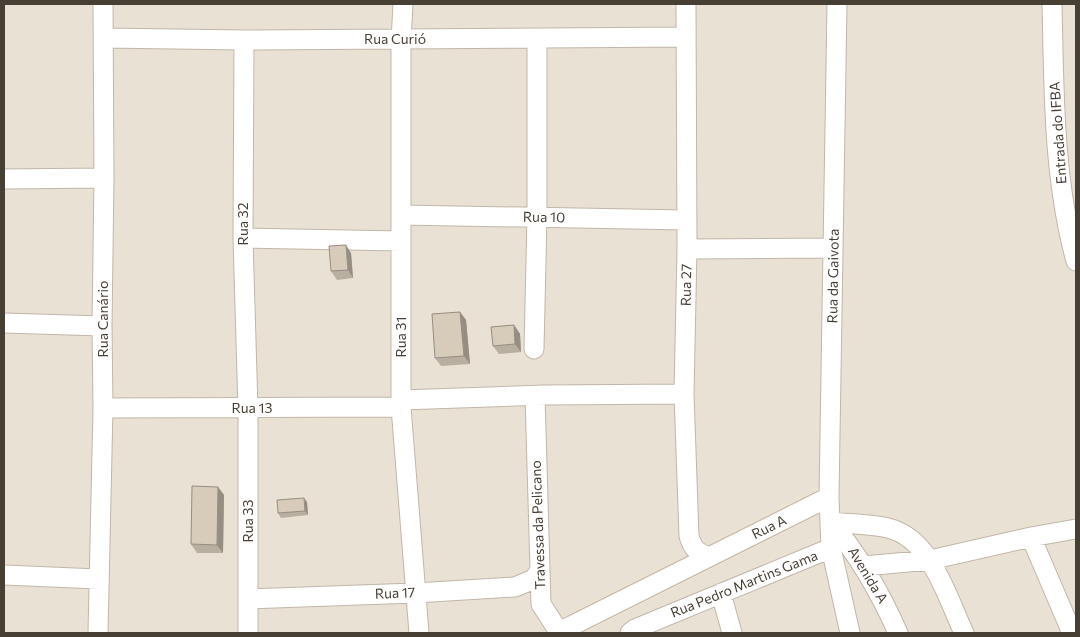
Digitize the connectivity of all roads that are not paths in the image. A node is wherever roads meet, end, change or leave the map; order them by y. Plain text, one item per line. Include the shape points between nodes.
1 (103, 4) edge
2 (403, 4) edge
3 (686, 4) edge
4 (837, 4) edge
5 (1052, 4) edge
6 (686, 37) junction
7 (104, 38) junction
8 (537, 38) junction
9 (244, 40) junction
10 (401, 40) junction
11 (104, 178) junction
12 (4, 179) edge
13 (401, 215) junction
14 (537, 217) junction
15 (687, 220) junction
16 (242, 238) junction
17 (401, 240) junction
18 (833, 248) junction
19 (687, 249) junction
20 (1076, 260) edge
21 (4, 323) edge
22 (102, 326) junction
23 (534, 349) dead end
24 (684, 394) junction
25 (535, 396) junction
26 (401, 403) junction
27 (103, 408) junction
28 (248, 409) junction
29 (829, 497) junction
30 (830, 522) junction
31 (1076, 529) edge
32 (1031, 537) junction
33 (832, 548) junction
34 (708, 556) junction
35 (930, 560) junction
36 (864, 566) junction
37 (538, 573) junction
38 (4, 575) edge
39 (98, 579) junction
40 (415, 593) junction
41 (720, 593) junction
42 (248, 599) junction
43 (98, 633) edge
44 (248, 633) edge
45 (418, 633) edge
46 (558, 633) edge
47 (630, 633) edge
48 (732, 633) edge
49 (850, 633) edge
50 (898, 633) edge
51 (964, 633) edge
52 (1072, 633) edge

1 - 7 street, Rua Canário
2 - 10 street, Rua 31
3 - 6 street, Rua 27
4 - 18 street, Rua da Gaivota
5 - 20 street, Entrada do IFBA via 1060,178
6 - 8 street, Rua Curió
6 - 15 street, Rua 27
7 - 9 street, Rua Curió
7 - 11 street, Rua Canário
8 - 10 street, Rua Curió
8 - 14 street
9 - 10 street, Rua Curió
9 - 16 street, Rua 32
10 - 13 street, Rua 31
11 - 12 street
11 - 22 street, Rua Canário
13 - 14 street, Rua 10
13 - 17 street, Rua 31
14 - 15 street, Rua 10
14 - 23 street
15 - 19 street, Rua 27
16 - 17 street
16 - 28 street, Rua 32
17 - 26 street, Rua 31
18 - 19 street
18 - 29 street, Rua da Gaivota
19 - 24 street, Rua 27
21 - 22 street
22 - 27 street, Rua Canário
24 - 25 street, Rua 13
24 - 34 street, Rua 27 via 689,536 696,551
25 - 26 street, Rua 13
25 - 37 street, Travessa da Pelicano
26 - 28 street, Rua 13
26 - 40 street, Rua 31
27 - 28 street, Rua 13
27 - 39 street, Rua Canário
28 - 42 street, Rua 33
29 - 30 street, Rua da Gaivota
29 - 34 street, Rua A
30 - 33 street, Rua da Gaivota
30 - 35 street via 889,528 909,537
30 - 36 street, Avenida A
31 - 32 street
32 - 35 street
32 - 52 street
33 - 41 street, Rua Pedro Martins Gama
33 - 49 street, Rua da Gaivota
34 - 46 street, Travessa da Pelicano
35 - 36 street
35 - 51 street
36 - 50 street, Avenida A
37 - 40 street, Rua 17 via 534,579 516,587
37 - 46 street, Travessa da Pelicano via 541,604
38 - 39 street
39 - 43 street, Rua Canário
40 - 42 street, Rua 17
40 - 45 street, Rua 31
41 - 47 street, Rua Pedro Martins Gama
41 - 48 street
42 - 44 street, Rua 33

